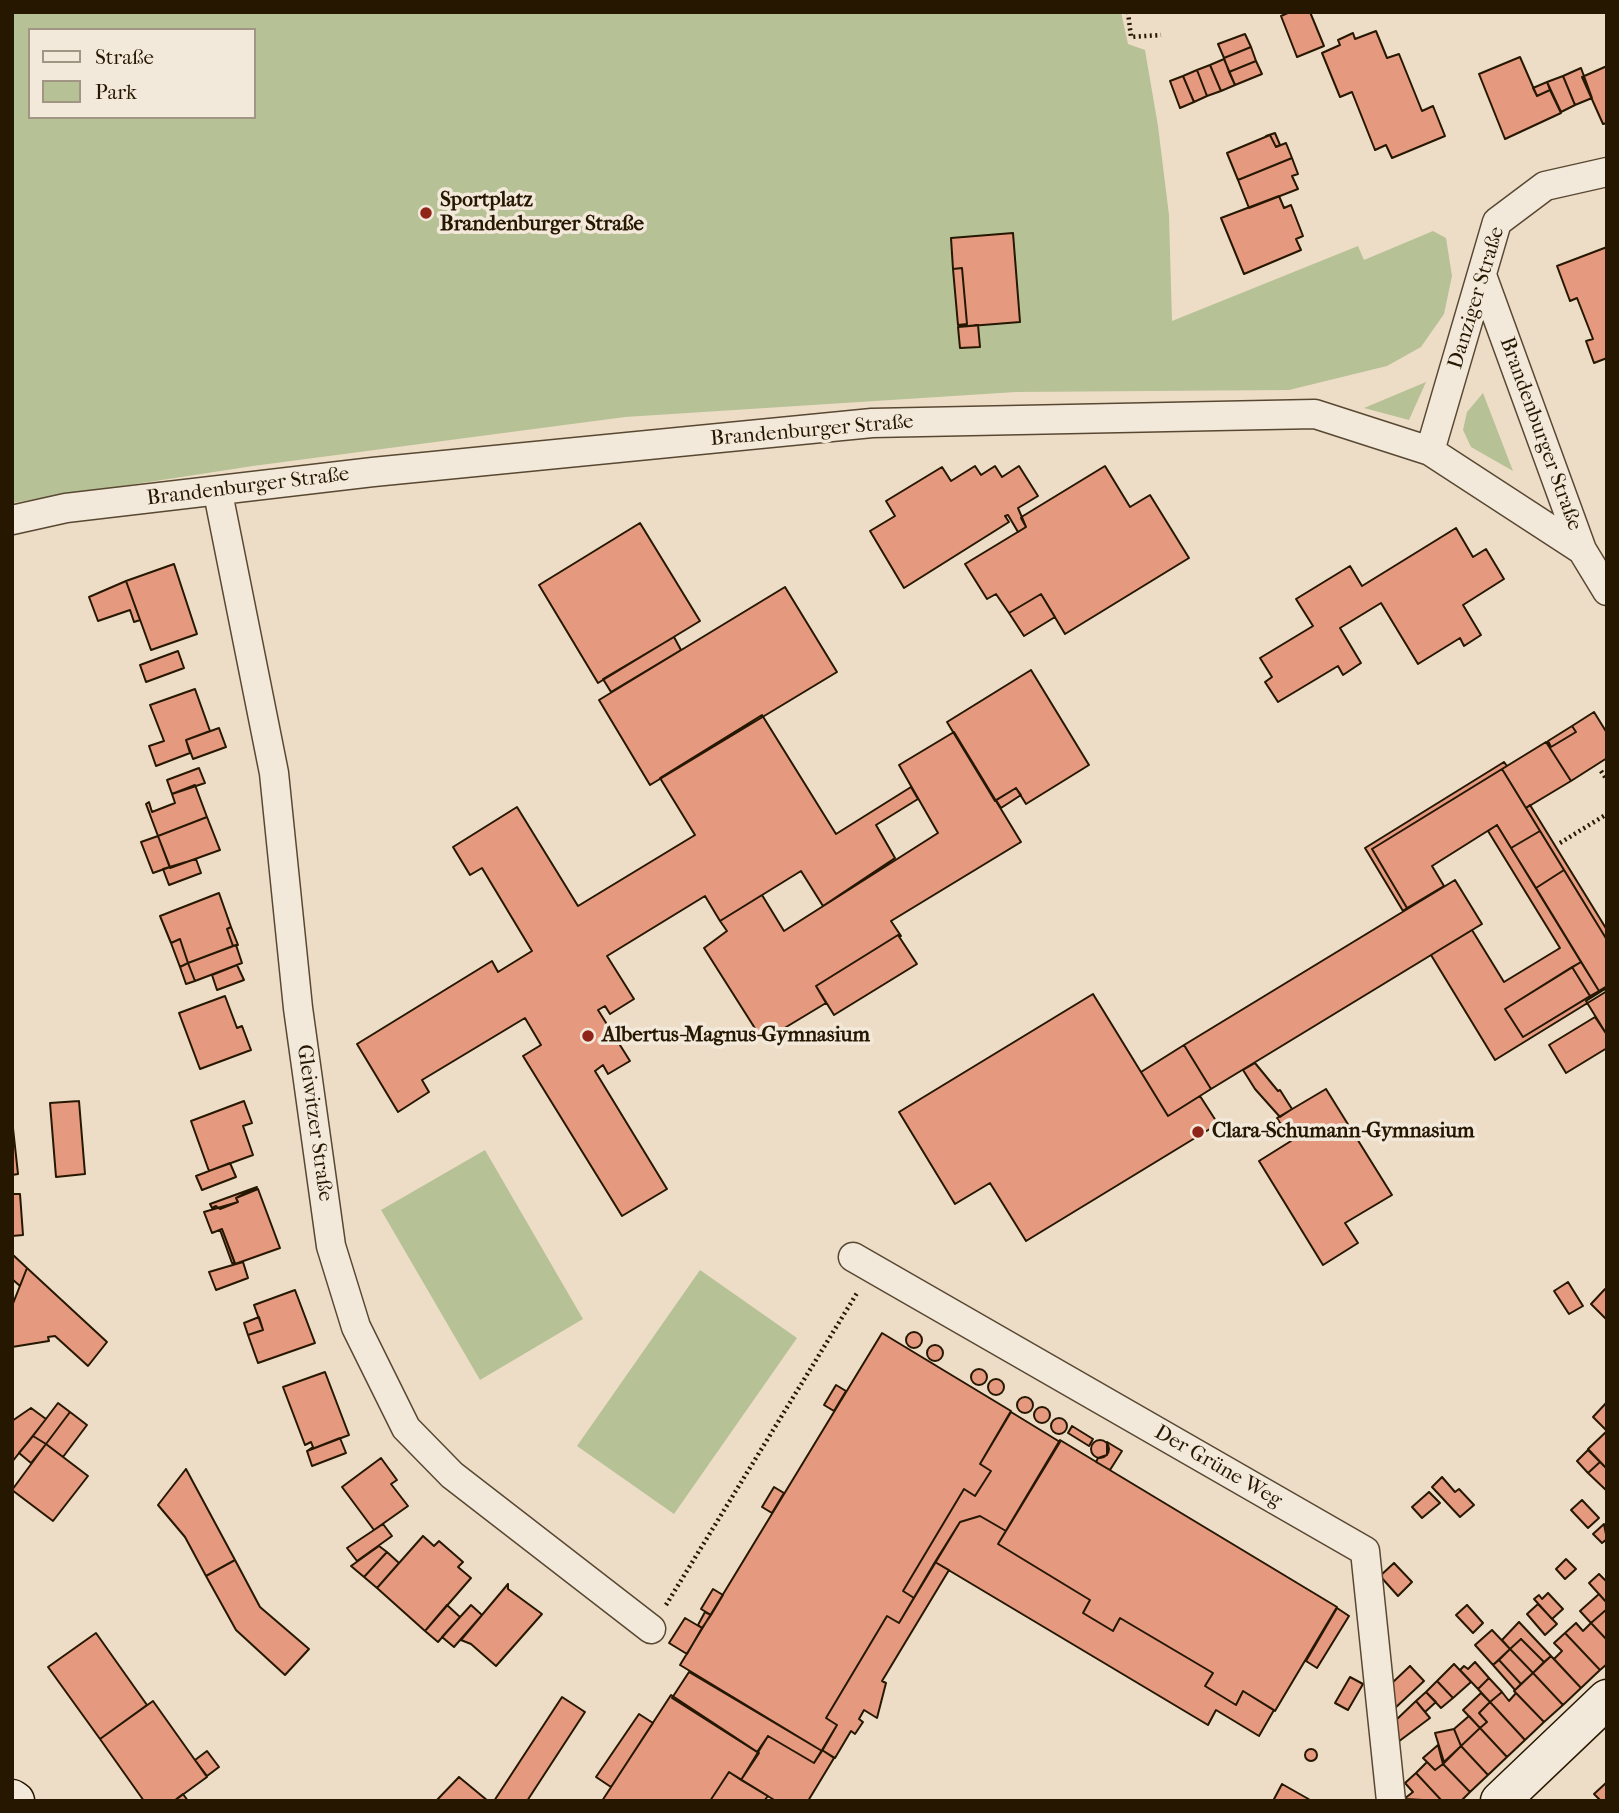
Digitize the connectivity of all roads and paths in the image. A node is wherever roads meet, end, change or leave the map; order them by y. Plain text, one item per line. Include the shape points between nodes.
1 (1128, 12) edge
2 (1161, 35) dead end
3 (1607, 172) edge
4 (1483, 278) junction
5 (1430, 451) junction
6 (218, 493) junction
7 (12, 520) edge
8 (1582, 550) junction
9 (1607, 591) edge
10 (1601, 771) dead end
11 (1607, 780) edge
12 (1607, 814) edge
13 (1560, 843) dead end
14 (862, 1263) joint
15 (651, 1629) joint
16 (1607, 1699) edge
17 (1391, 1801) edge
18 (1500, 1801) edge

1 - 2 path via 1130,37
3 - 4 street, Danziger Straße via 1545,186 1496,222
4 - 5 street, Danziger Straße
4 - 8 street, Brandenburger Straße
5 - 6 street, Brandenburger Straße via 1315,414 872,423 373,472
5 - 8 street, Brandenburger Straße
6 - 7 street, Brandenburger Straße via 66,508
6 - 15 street, Gleiwitzer Straße via 274,773 298,1008 331,1246 356,1326 415,1438 452,1475
8 - 9 street, Brandenburger Straße
10 - 11 path
12 - 13 path
14 - 15 path
14 - 17 street, Der Grüne Weg via 1364,1551
16 - 18 main road

